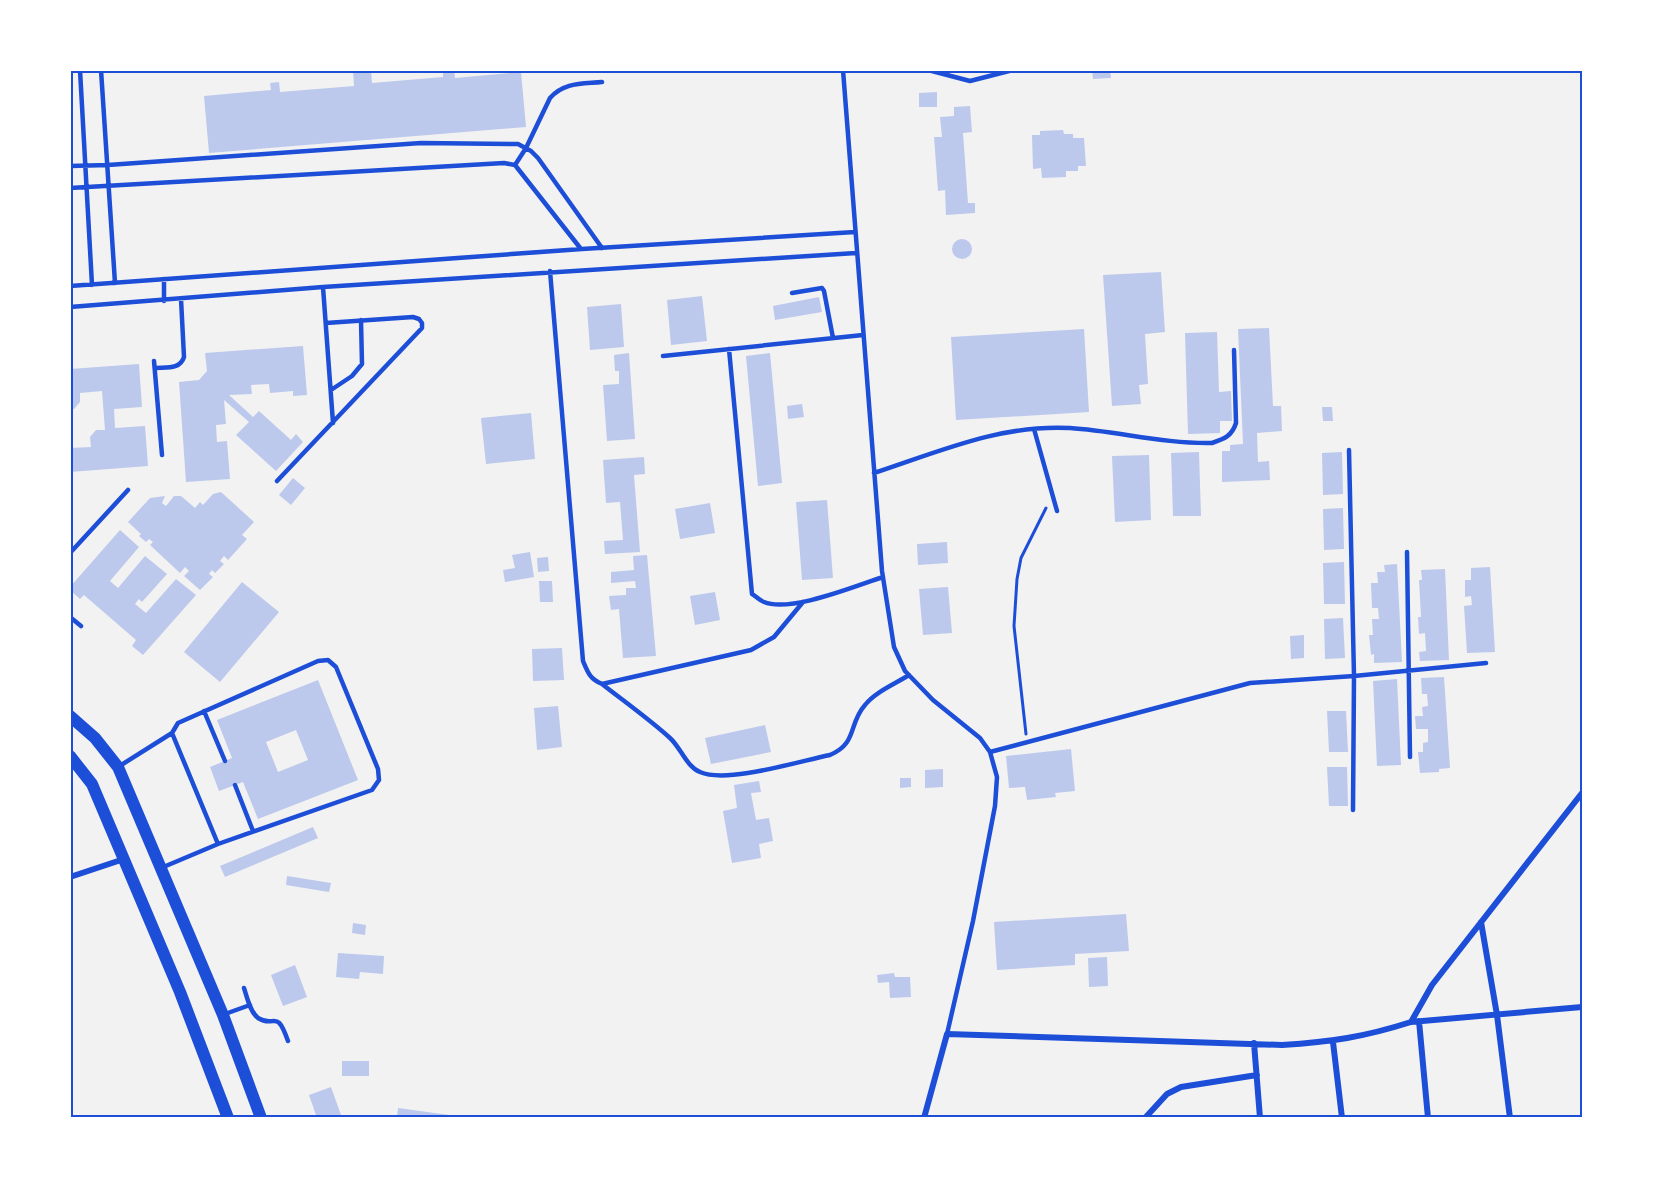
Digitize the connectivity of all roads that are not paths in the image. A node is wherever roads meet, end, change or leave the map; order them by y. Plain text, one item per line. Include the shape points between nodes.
1 (76, 70) edge
2 (80, 70) edge
3 (101, 70) edge
4 (843, 70) edge
5 (928, 70) edge
6 (1012, 70) edge
7 (70, 71) edge
8 (602, 82) dead end
9 (526, 148) junction
10 (84, 165) junction
11 (108, 165) junction
12 (515, 165) junction
13 (70, 166) edge
14 (109, 186) junction
15 (86, 187) junction
16 (70, 188) edge
17 (855, 232) junction
18 (603, 248) junction
19 (582, 249) junction
20 (856, 253) junction
21 (550, 271) junction
22 (164, 279) junction
23 (115, 283) junction
24 (92, 285) junction
25 (70, 286) edge
26 (323, 287) junction
27 (792, 293) dead end
28 (181, 299) junction
29 (164, 301) junction
30 (70, 307) edge
31 (361, 320) junction
32 (326, 323) junction
33 (863, 335) junction
34 (833, 338) junction
35 (729, 349) junction
36 (1234, 350) dead end
37 (663, 356) dead end
38 (154, 361) dead end
39 (155, 368) junction
40 (330, 390) junction
41 (333, 423) junction
42 (1034, 429) junction
43 (1349, 450) dead end
44 (162, 455) dead end
45 (874, 473) junction
46 (277, 481) dead end
47 (128, 490) dead end
48 (1057, 512) dead end
49 (1407, 552) dead end
50 (70, 553) edge
51 (883, 577) junction
52 (802, 602) junction
53 (70, 617) edge
54 (81, 626) dead end
55 (1486, 663) dead end
56 (1408, 670) junction
57 (909, 675) junction
58 (1354, 676) junction
59 (602, 684) junction
60 (204, 711) junction
61 (70, 716) edge
62 (172, 733) junction
63 (990, 752) junction
64 (70, 756) edge
65 (1410, 757) dead end
66 (225, 761) dead end
67 (118, 767) junction
68 (235, 785) dead end
69 (1582, 793) edge
70 (1353, 810) dead end
71 (253, 831) junction
72 (218, 844) junction
73 (124, 859) junction
74 (161, 868) junction
75 (70, 877) edge
76 (1481, 922) junction
77 (244, 988) dead end
78 (250, 1005) junction
79 (1582, 1007) edge
80 (223, 1015) junction
81 (1497, 1016) junction
82 (1411, 1022) junction
83 (1419, 1022) junction
84 (947, 1034) junction
85 (288, 1041) dead end
86 (1333, 1042) junction
87 (1254, 1043) junction
88 (1257, 1075) junction
89 (228, 1118) edge
90 (261, 1118) edge
91 (924, 1118) edge
92 (1145, 1118) edge
93 (1260, 1118) edge
94 (1342, 1118) edge
95 (1428, 1118) edge
96 (1510, 1118) edge

1 - 7 lane
2 - 10 lane
3 - 11 lane
4 - 17 lane
5 - 6 lane via 970,81
8 - 9 lane via 570,84 556,91
9 - 11 lane via 509,143 421,143
9 - 12 lane
9 - 18 lane via 538,158
10 - 11 lane
10 - 13 lane
10 - 15 lane
11 - 14 lane
12 - 14 lane
12 - 19 lane
14 - 15 lane
14 - 23 lane
15 - 16 lane
15 - 24 lane
17 - 18 lane
17 - 20 lane
18 - 19 lane
19 - 22 lane
20 - 21 lane
20 - 33 lane
21 - 26 lane
21 - 59 lane via 583,661 588,674
22 - 23 lane
22 - 29 lane
23 - 24 lane
24 - 25 lane
26 - 28 lane
26 - 32 lane
27 - 34 lane via 822,288
28 - 29 lane
28 - 39 lane via 182,363
29 - 30 lane
31 - 32 lane
31 - 40 lane via 362,364 352,376
31 - 41 lane via 413,317 419,319 422,328
32 - 40 lane
33 - 34 lane
33 - 45 lane
34 - 35 lane
35 - 37 lane
35 - 52 lane via 752,594 778,605
36 - 42 lane via 1236,423 1234,431 1222,440 1199,443 1069,428
38 - 39 lane
39 - 44 lane
40 - 41 lane
41 - 46 lane
42 - 45 lane via 994,434
42 - 48 lane
43 - 58 lane
45 - 51 lane
47 - 50 lane
49 - 56 lane
51 - 52 lane
51 - 57 lane via 894,647
52 - 59 lane via 774,637 751,650
53 - 54 lane
55 - 56 lane
56 - 58 lane
56 - 65 lane
57 - 59 lane via 864,705 841,750 731,776 711,775 692,767 672,740
57 - 63 lane via 980,738
58 - 63 lane via 1250,683
58 - 70 lane
60 - 62 lane via 178,723
60 - 66 lane
60 - 71 lane via 328,660 336,668 378,769 379,780 372,790
61 - 67 main road via 95,738
62 - 67 lane
62 - 72 lane
63 - 84 lane via 997,777 995,806
64 - 73 main road via 92,784
67 - 74 main road
68 - 71 lane
69 - 76 street
71 - 72 lane
72 - 74 lane
73 - 75 street
73 - 89 main road
74 - 80 main road
76 - 81 street
76 - 82 street via 1432,985
77 - 78 lane
78 - 80 lane
78 - 85 lane via 261,1020 275,1020 283,1025
79 - 81 street
80 - 90 main road
81 - 83 street
81 - 96 street
82 - 83 street
82 - 86 street
83 - 95 street
84 - 87 street
84 - 91 street
86 - 87 street
86 - 94 street
87 - 88 street
88 - 92 street via 1181,1087 1167,1094
88 - 93 street

